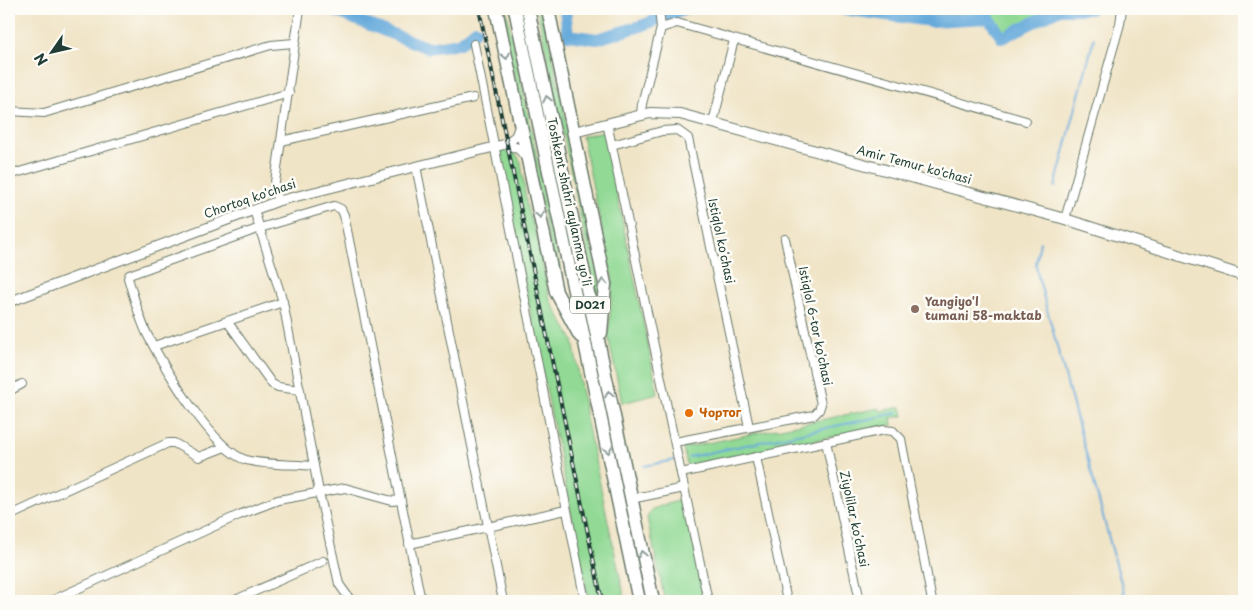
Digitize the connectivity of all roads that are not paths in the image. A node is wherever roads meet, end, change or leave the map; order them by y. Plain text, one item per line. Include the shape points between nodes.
1 (300, 9) edge
2 (496, 9) edge
3 (515, 9) edge
4 (528, 9) edge
5 (548, 9) edge
6 (659, 9) edge
7 (1122, 9) edge
8 (661, 26) junction
9 (734, 40) junction
10 (294, 43) junction
11 (474, 44) dead end
12 (289, 93) junction
13 (473, 98) dead end
14 (9, 111) edge
15 (641, 114) junction
16 (519, 120) junction
17 (1026, 121) dead end
18 (713, 122) junction
19 (607, 123) junction
20 (574, 132) junction
21 (281, 141) junction
22 (506, 144) junction
23 (612, 145) junction
24 (494, 147) junction
25 (528, 162) junction
26 (416, 166) junction
27 (9, 175) edge
28 (278, 201) junction
29 (254, 210) junction
30 (1065, 219) junction
31 (260, 228) junction
32 (785, 239) dead end
33 (1244, 276) edge
34 (9, 302) edge
35 (284, 302) junction
36 (227, 321) junction
37 (154, 346) junction
38 (593, 349) junction
39 (22, 384) dead end
40 (300, 390) junction
41 (9, 391) edge
42 (749, 427) junction
43 (675, 442) junction
44 (826, 442) junction
45 (225, 446) junction
46 (756, 457) junction
47 (314, 466) junction
48 (681, 473) junction
49 (684, 488) junction
50 (319, 492) junction
51 (631, 499) junction
52 (400, 500) junction
53 (618, 502) junction
54 (566, 510) junction
55 (9, 516) edge
56 (487, 526) junction
57 (409, 544) junction
58 (323, 561) dead end
59 (50, 601) edge
60 (233, 601) edge
61 (352, 601) edge
62 (421, 601) edge
63 (503, 601) edge
64 (585, 601) edge
65 (639, 601) edge
66 (652, 601) edge
67 (708, 601) edge
68 (786, 601) edge
69 (860, 601) edge
70 (932, 601) edge

1 - 10 street
2 -> 16 highway
3 - 38 highway, Toshkent shahri aylanma yoʻli / D021
38 -> 4 highway, Toshkent shahri aylanma yoʻli / D021
5 - 20 highway
6 - 8 street
7 - 30 street
8 - 9 street via 676,23
8 - 15 street
9 - 17 street
9 - 18 street
10 - 12 street
10 - 14 street via 271,45 44,113
11 - 24 street
12 - 21 street
12 - 27 street
13 - 21 street
15 - 18 main road, Amir Temur ko'chasi via 668,112
15 - 19 main road, Amir Temur ko'chasi
16 - 22 street via 518,132
16 - 25 highway
18 - 30 main road, Amir Temur ko'chasi
19 - 20 main road, Amir Temur ko'chasi
19 - 23 street
38 -> 20 highway via 605,284
21 - 28 street via 274,189
22 - 24 street, Chortoq ko'chasi
22 - 25 street via 522,151
23 - 42 street, Istiqlol koʻchasi via 662,131 677,130 688,138
23 - 43 street
24 - 26 street, Chortoq ko'chasi
24 - 54 street
25 -> 38 highway via 556,292
26 - 28 street, Chortoq ko'chasi
26 - 56 street
28 - 29 street, Chortoq ko'chasi
29 - 31 street
29 - 34 street, Chortoq ko'chasi
30 - 33 main road, Amir Temur ko'chasi
31 - 35 street
31 - 37 street via 129,274
31 - 52 street via 334,206 343,210
32 - 42 street, Istiqlol 6-tor ko'chasi via 820,410 814,415
35 - 36 street
35 - 40 street
36 - 37 street
36 - 40 street via 272,384
37 - 45 street via 207,427
51 -> 38 highway, Toshkent shahri aylanma yoʻli / D021
38 -> 53 highway, Toshkent shahri aylanma yoʻli / D021
39 - 41 street
40 - 47 street
42 - 43 street
43 - 48 street
44 - 46 street
44 - 69 street, Ziyolilar koʻchasi
44 - 70 street via 884,430 900,436
45 - 47 street via 245,460
45 - 55 street via 199,457 168,443
46 - 48 street
46 - 68 street
47 - 50 street
48 - 49 street
49 - 51 street
49 - 67 street
50 - 52 street via 346,488 392,501
50 - 59 street via 258,507
50 - 61 street via 339,584
51 - 53 highway via 625,504
66 -> 51 highway, Toshkent shahri aylanma yoʻli / D021
52 - 57 street
53 - 65 highway, Toshkent shahri aylanma yoʻli / D021
54 - 56 street
54 - 64 street
56 - 57 street
56 - 63 street
57 - 62 street
58 - 60 street

